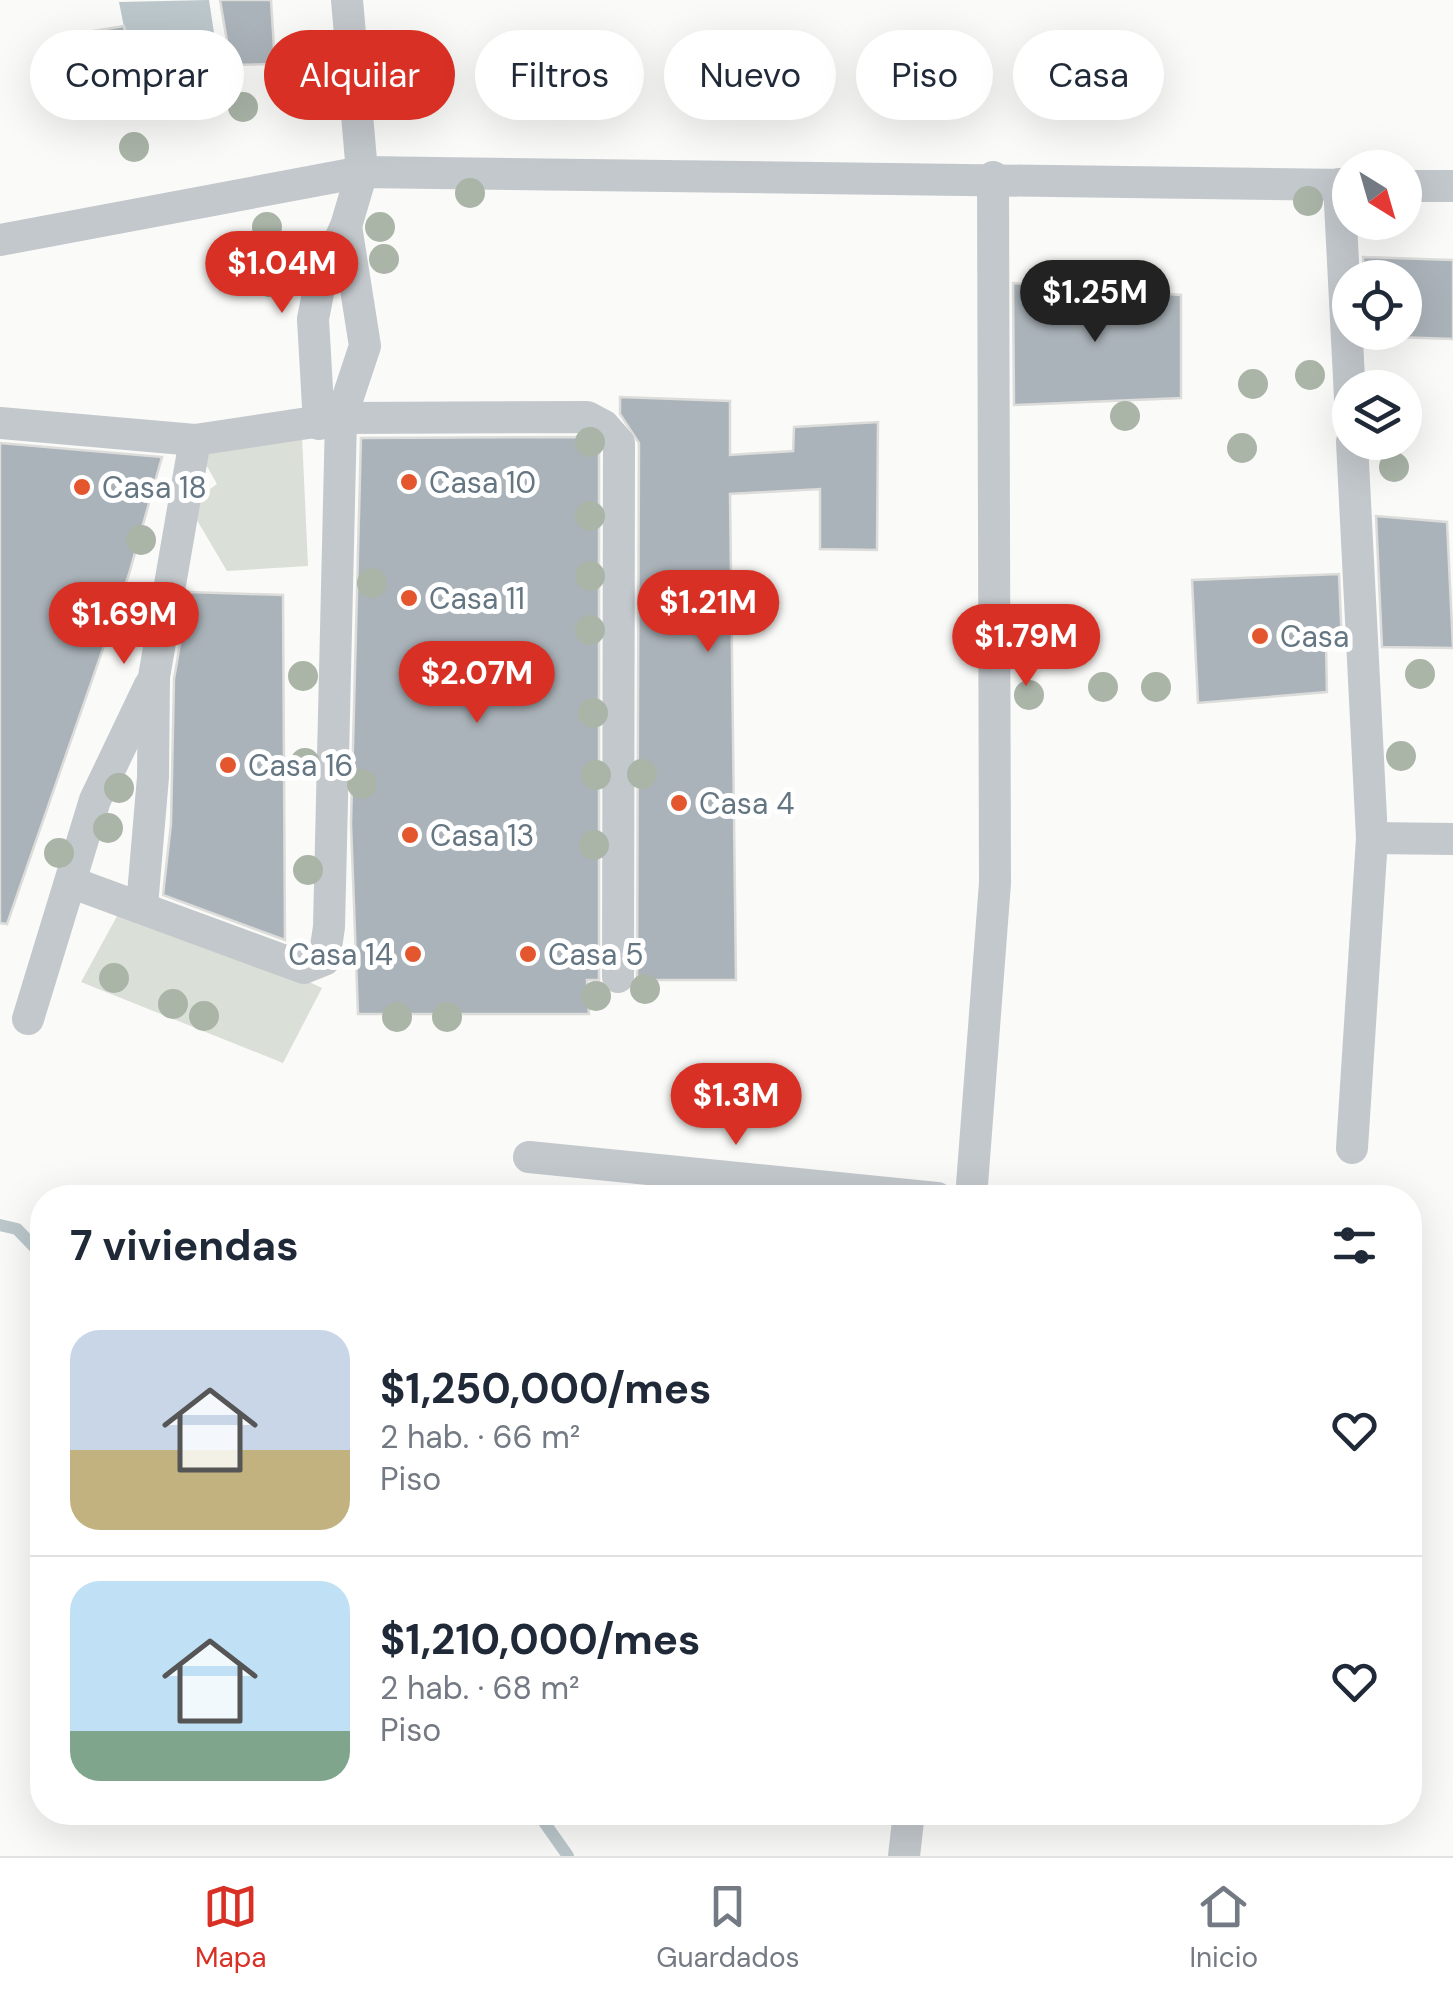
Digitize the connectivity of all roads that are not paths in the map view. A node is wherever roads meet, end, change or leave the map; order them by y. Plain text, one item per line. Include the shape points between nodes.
1 (348, 0) edge
2 (362, 172) junction
3 (993, 177) junction
4 (1332, 184) edge
5 (1422, 186) edge
6 (1453, 186) edge
7 (346, 226) junction
8 (0, 240) edge
9 (1346, 240) edge
10 (1349, 370) edge
11 (330, 421) junction
12 (0, 423) edge
13 (195, 440) junction
14 (1353, 460) edge
15 (154, 676) junction
16 (1372, 838) junction
17 (1453, 840) edge
18 (72, 884) junction
19 (142, 906) junction
20 (618, 977) dead end
21 (28, 1019) dead end
22 (1352, 1148) dead end
23 (528, 1157) dead end
24 (807, 1185) edge
25 (971, 1185) edge
26 (908, 1825) edge
27 (904, 1856) edge

1 - 2 street
2 - 3 street
2 - 7 street
2 - 8 street
3 - 4 street
3 - 25 street via 995,883
5 - 6 street
7 - 11 street via 320,283 313,319
7 - 11 street via 365,346
9 - 10 street
11 - 13 street
11 - 19 street via 324,960 304,968
11 - 20 street via 587,417 618,443
12 - 13 street
13 - 15 street
14 - 16 street
15 - 18 street via 95,800
15 - 19 street
16 - 17 street
16 - 22 street
18 - 19 street
18 - 21 street
23 - 24 street
26 - 27 street

